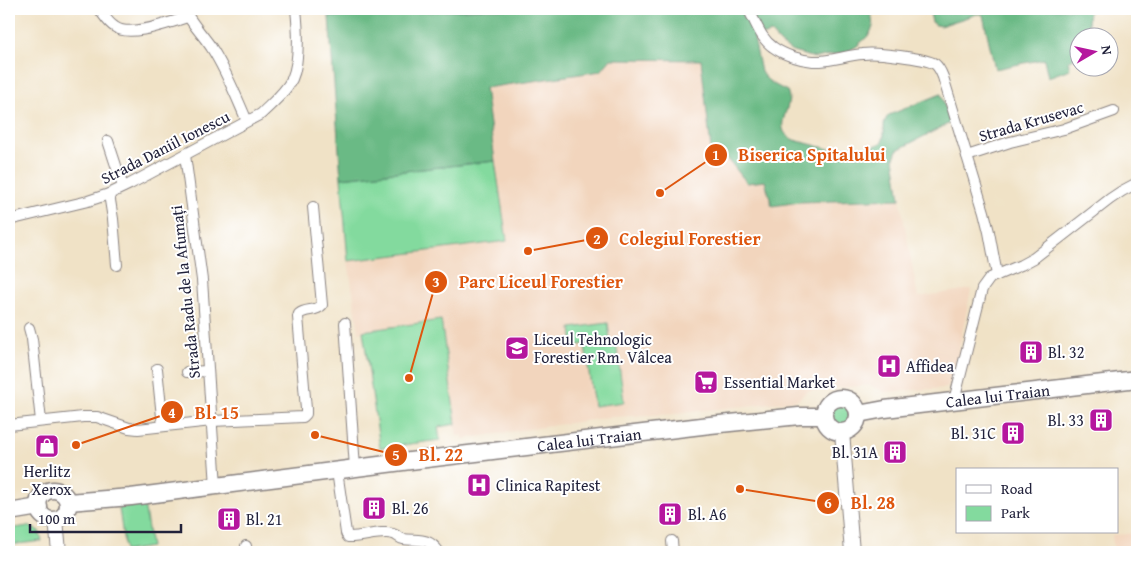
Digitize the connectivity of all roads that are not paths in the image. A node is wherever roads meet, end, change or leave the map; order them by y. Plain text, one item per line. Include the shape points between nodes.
1 (99, 9) edge
2 (296, 9) edge
3 (748, 9) edge
4 (186, 13) edge
5 (1114, 111) dead end
6 (247, 121) junction
7 (108, 140) dead end
8 (186, 155) junction
9 (967, 156) junction
10 (1137, 183) edge
11 (123, 187) junction
12 (109, 194) junction
13 (312, 207) dead end
14 (9, 220) edge
15 (117, 265) dead end
16 (997, 275) junction
17 (345, 323) dead end
18 (29, 328) dead end
19 (157, 369) dead end
20 (208, 371) junction
21 (187, 372) dead end
22 (1137, 380) edge
23 (954, 401) junction
24 (858, 414) junction
25 (823, 416) junction
26 (212, 421) junction
27 (41, 422) junction
28 (9, 425) edge
29 (163, 426) junction
30 (842, 432) junction
31 (354, 468) junction
32 (337, 470) junction
33 (216, 486) junction
34 (68, 502) junction
35 (39, 507) junction
36 (9, 512) edge
37 (56, 519) junction
38 (672, 541) dead end
39 (59, 552) edge
40 (439, 552) edge
41 (673, 552) edge
42 (852, 552) edge

1 - 4 street via 116,28 130,32
2 - 6 street, Strada Daniil Ionescu via 296,63 292,78 276,100 261,114
3 - 9 street, Strada Krusevac via 772,46 795,57 824,61 873,53 933,63 941,71
4 - 6 street, Strada Daniil Ionescu via 224,71
5 - 9 street, Strada Krusevac via 1064,130
6 - 8 street, Strada Daniil Ionescu
7 - 11 street
8 - 11 street, Strada Daniil Ionescu
8 - 20 street, Strada Radu de la Afumați via 202,280
9 - 16 street via 986,218
10 - 16 street via 1110,198 1034,258
11 - 12 street, Strada Daniil Ionescu
12 - 14 street, Strada Daniil Ionescu
12 - 15 street
13 - 26 street via 322,306 302,311 298,318 306,414 303,417
16 - 23 street via 990,278 982,290
17 - 31 street
18 - 27 street
19 - 29 street
20 - 21 street
20 - 26 street, Strada Radu de la Afumați
22 - 23 main road, Calea lui Traian
23 - 24 main road, Calea lui Traian
24 - 25 main road via 850,400 836,398 825,408
24 - 30 main road via 854,426
25 - 30 main road via 827,426
25 - 31 main road, Calea lui Traian via 710,425
26 - 29 street
26 - 33 street, Strada Radu de la Afumați
27 - 28 street
27 - 29 street via 97,417 129,428
30 - 42 main road
31 - 32 main road, Calea lui Traian
32 - 33 main road, Calea lui Traian
32 - 40 street via 348,537 393,534 400,539 423,540 433,544
33 - 34 main road, Calea lui Traian
34 - 35 main road via 60,492 51,490 40,498
34 - 37 main road via 64,515
35 - 36 main road
35 - 37 main road via 47,518
37 - 39 main road
38 - 41 street

